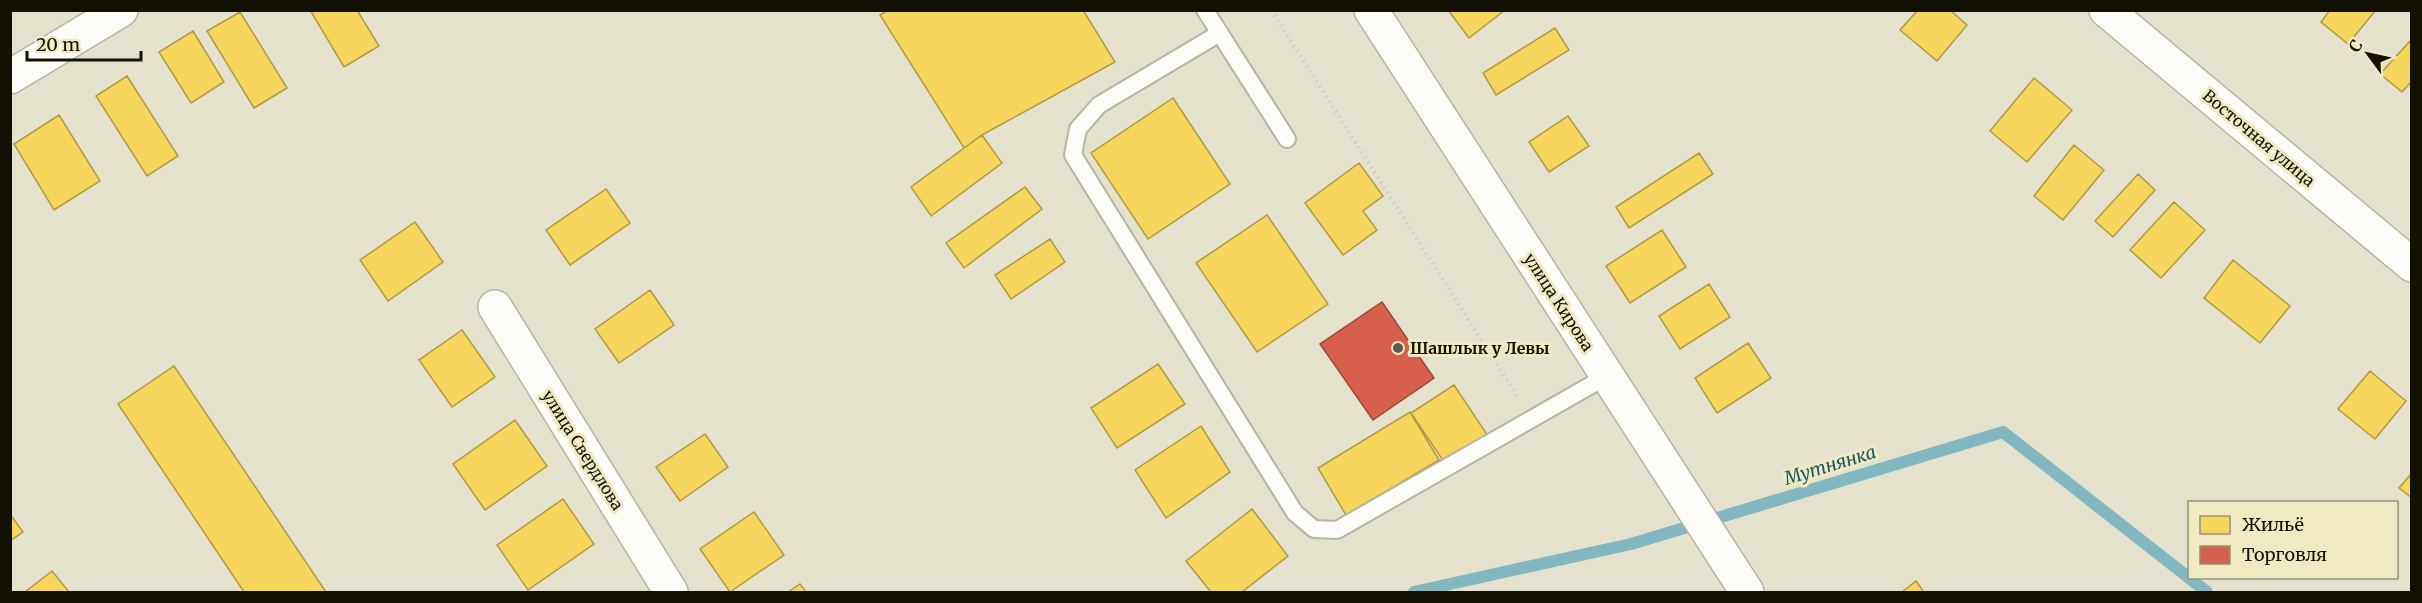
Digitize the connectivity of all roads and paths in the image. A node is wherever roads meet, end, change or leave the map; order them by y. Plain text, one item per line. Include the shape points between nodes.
1 (121, 10) edge
2 (1205, 10) edge
3 (1271, 10) edge
4 (1371, 10) edge
5 (2106, 10) edge
6 (1220, 33) junction
7 (10, 77) edge
8 (1287, 139) dead end
9 (2412, 265) edge
10 (495, 307) dead end
11 (1608, 376) junction
12 (1532, 419) junction
13 (671, 592) edge
14 (1748, 592) edge

1 - 7 street
2 - 6 lane
3 - 12 path
4 - 11 street, улица Кирова
5 - 9 street, Восточная улица
6 - 8 lane
6 - 12 lane via 1099,105 1078,129 1073,155 1295,513 1314,529 1337,530
10 - 13 street, улица Свердлова
11 - 12 lane
11 - 14 street, улица Кирова

